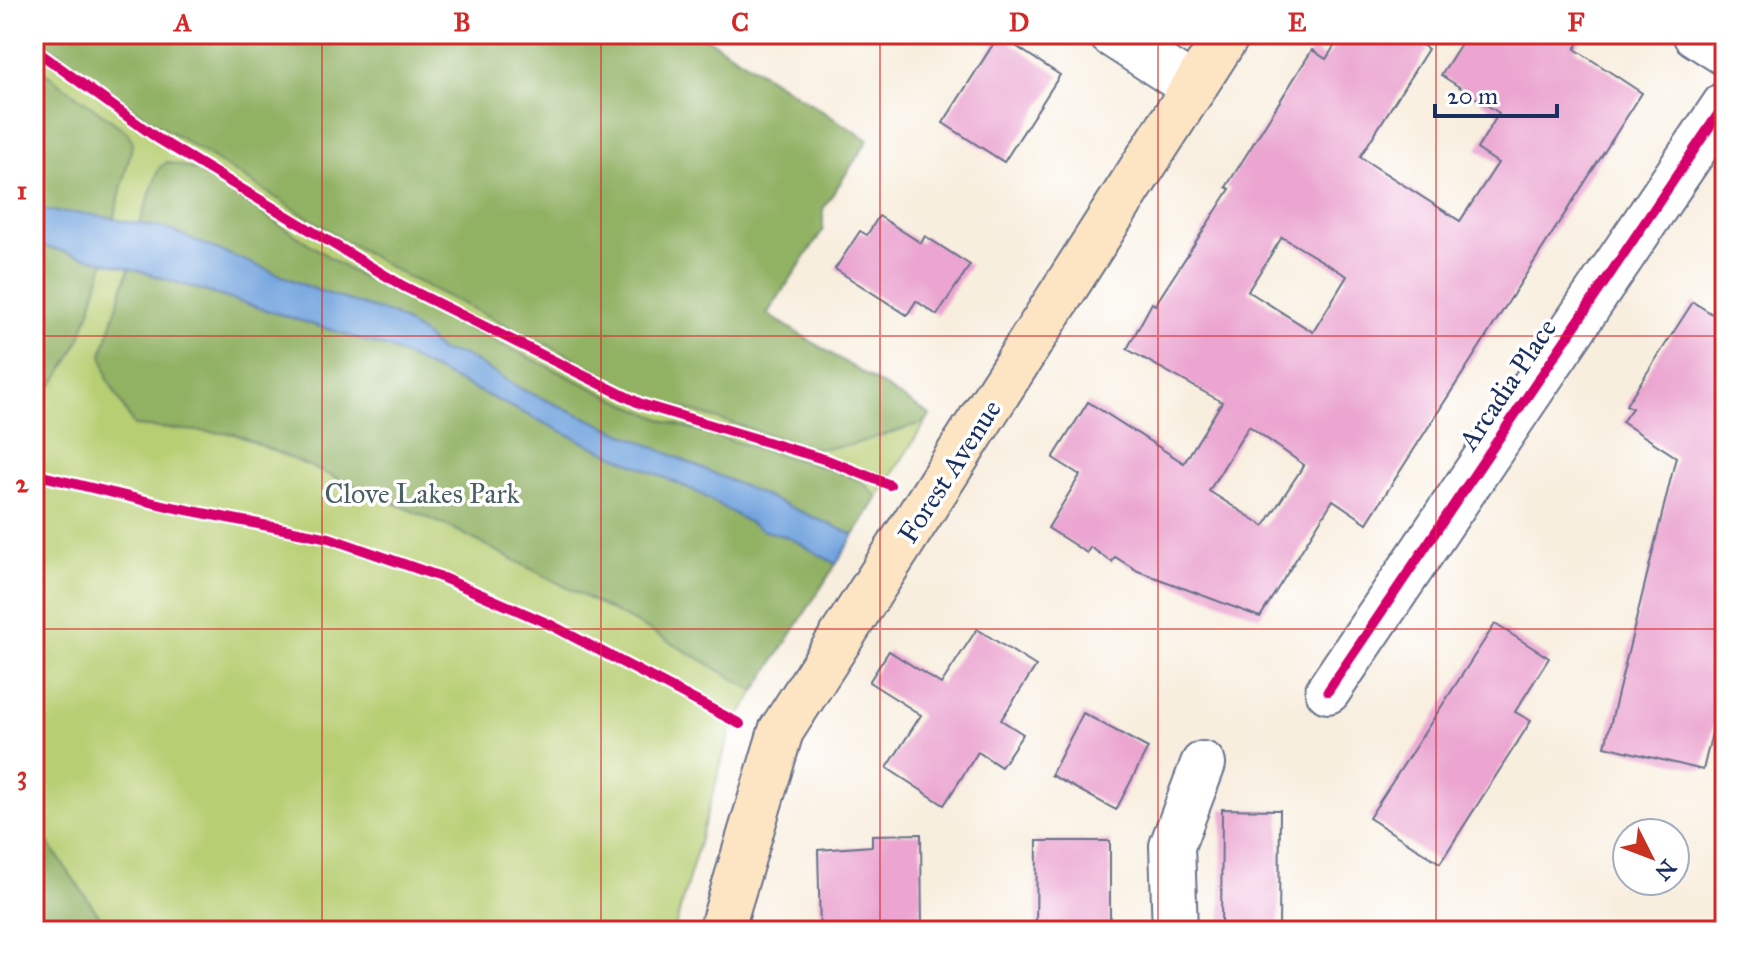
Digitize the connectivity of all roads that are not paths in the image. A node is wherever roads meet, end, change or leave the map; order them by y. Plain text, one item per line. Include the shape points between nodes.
1 (1111, 34) edge
2 (1228, 34) edge
3 (1695, 34) edge
4 (1725, 53) edge
5 (1194, 88) junction
6 (1725, 104) edge
7 (1328, 691) dead end
8 (1203, 764) dead end
9 (721, 931) edge
10 (1175, 931) edge

1 - 5 street
2 - 5 main road, Forest Avenue
3 - 4 street
5 - 9 main road, Forest Avenue via 781,731
6 - 7 street, Arcadia Place
8 - 10 street via 1172,846

